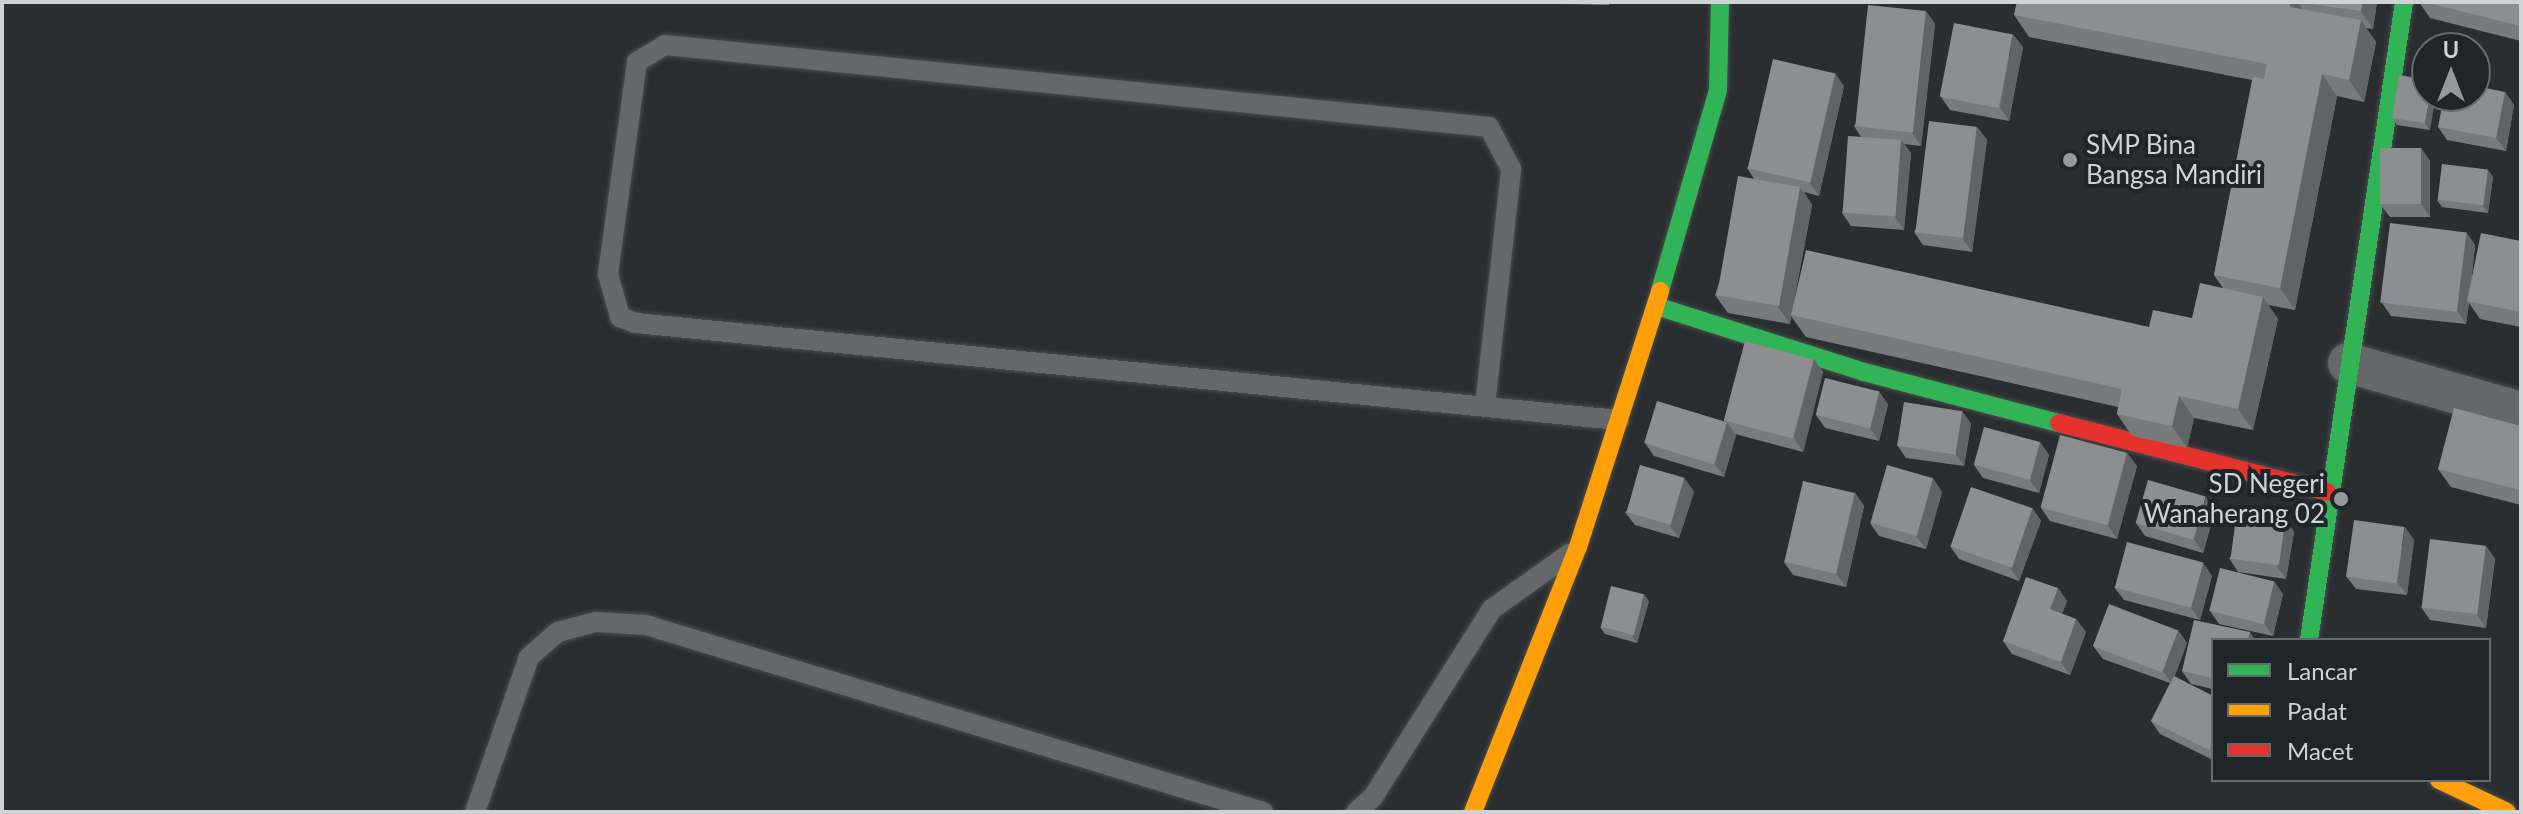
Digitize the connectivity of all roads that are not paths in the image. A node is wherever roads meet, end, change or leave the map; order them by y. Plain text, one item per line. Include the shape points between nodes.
1 (1720, 2) edge
2 (2404, 2) edge
3 (1656, 306) junction
4 (2348, 363) junction
5 (1485, 406) junction
6 (2521, 412) edge
7 (1619, 420) junction
8 (2327, 492) junction
9 (1578, 547) junction
10 (2309, 638) edge
11 (2443, 782) edge
12 (475, 812) edge
13 (1263, 812) edge
14 (1356, 812) edge
15 (1473, 812) edge
16 (2507, 812) edge

1 - 3 street via 1718,90
2 - 4 street
3 - 7 street
3 - 8 street via 1864,372
4 - 6 street
4 - 8 street
5 - 5 lane via 1511,169 1489,127 665,45 637,62 608,274 620,317
5 - 7 lane
7 - 9 street
8 - 10 street
9 - 14 lane via 1492,609 1373,797
9 - 15 street
11 - 16 street
12 - 13 lane via 529,657 558,632 596,622 646,625

